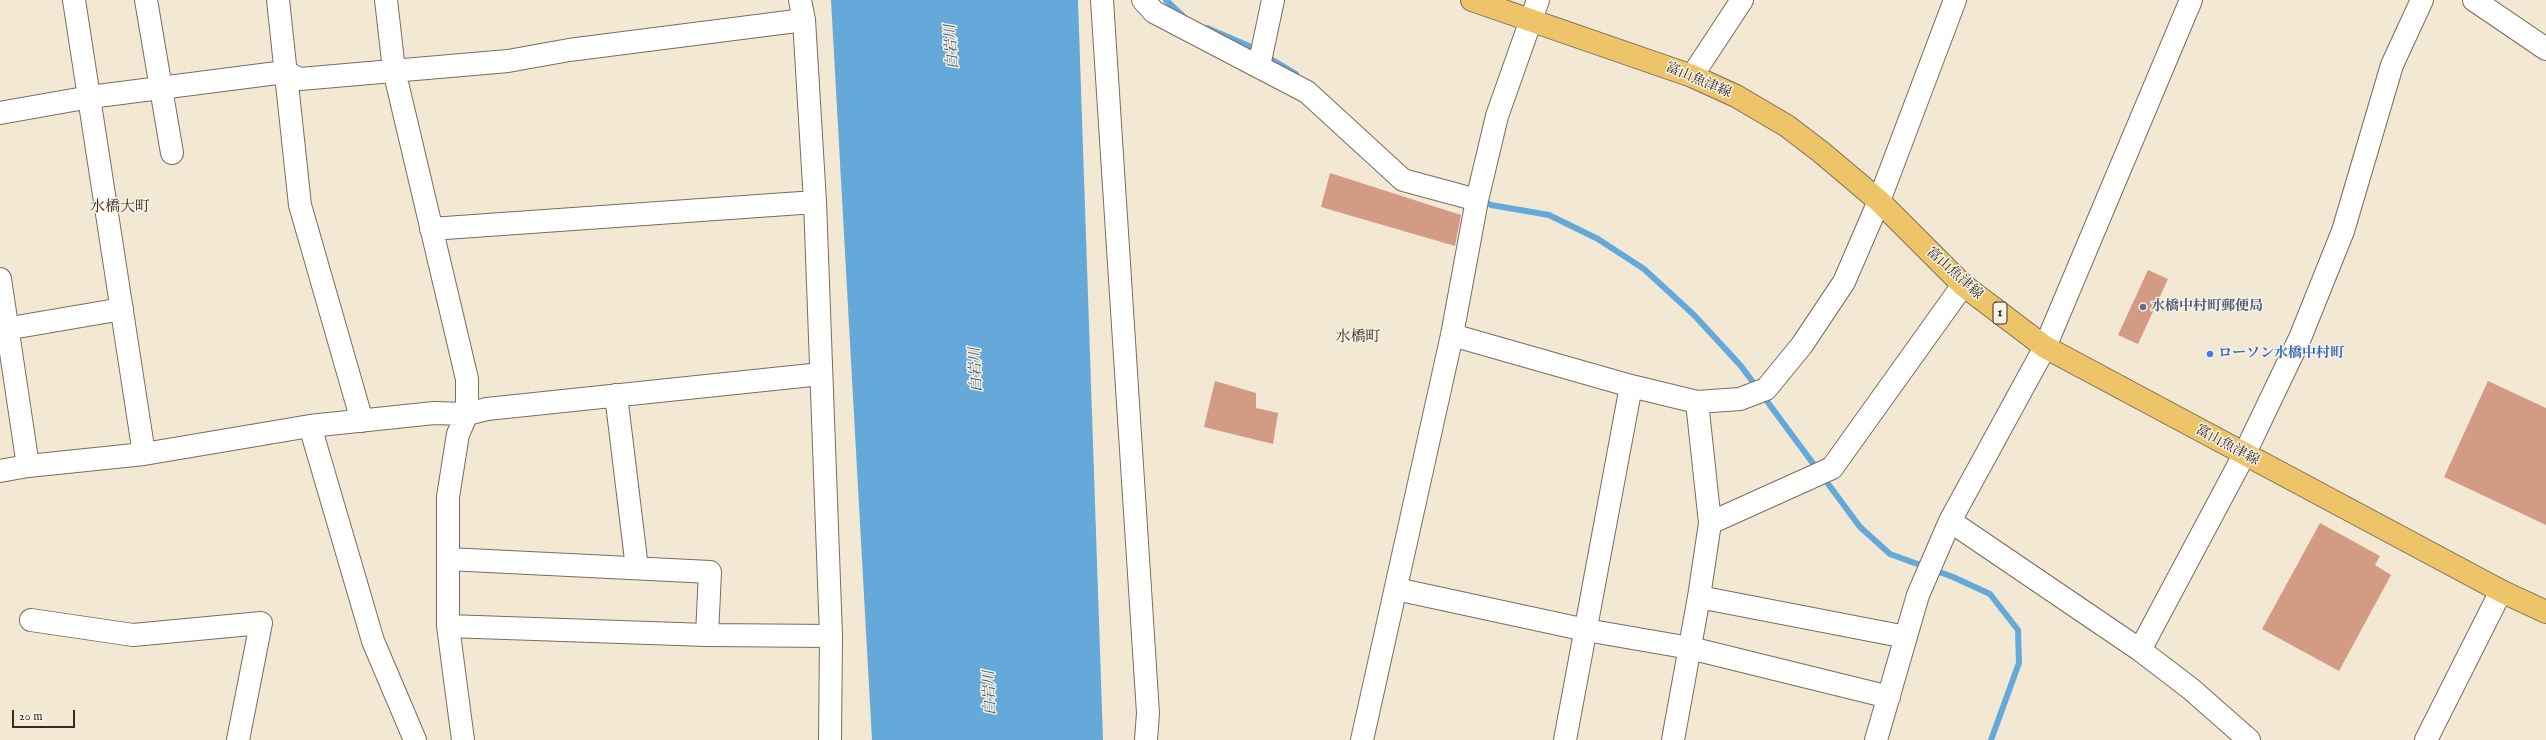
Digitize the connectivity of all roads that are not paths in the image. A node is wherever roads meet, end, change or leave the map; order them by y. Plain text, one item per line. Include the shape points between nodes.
1 (74, 0) edge
2 (146, 0) edge
3 (278, 0) edge
4 (386, 0) edge
5 (1102, 0) edge
6 (1143, 0) edge
7 (1273, 0) edge
8 (1472, 0) edge
9 (1742, 0) edge
10 (1955, 0) edge
11 (2190, 0) edge
12 (2422, 0) edge
13 (2474, 0) edge
14 (802, 10) edge
15 (1534, 10) edge
16 (2546, 49) edge
17 (1259, 66) junction
18 (394, 70) junction
19 (285, 72) junction
20 (1692, 76) junction
21 (160, 88) junction
22 (90, 97) junction
23 (0, 113) edge
24 (172, 153) dead end
25 (1477, 200) junction
26 (1879, 201) junction
27 (815, 202) junction
28 (431, 229) junction
29 (0, 279) edge
30 (1963, 286) junction
31 (122, 309) junction
32 (3, 329) edge
33 (1452, 335) junction
34 (2045, 347) junction
35 (821, 374) junction
36 (1631, 386) junction
37 (616, 395) junction
38 (1697, 402) junction
39 (467, 414) junction
40 (362, 421) junction
41 (310, 426) junction
42 (144, 454) junction
43 (2244, 455) junction
44 (28, 466) junction
45 (0, 471) edge
46 (1950, 521) junction
47 (1710, 523) junction
48 (448, 559) junction
49 (637, 568) junction
50 (1396, 589) junction
51 (2501, 591) junction
52 (1699, 597) junction
53 (2546, 612) edge
54 (31, 620) dead end
55 (448, 626) junction
56 (1586, 630) junction
57 (707, 635) junction
58 (831, 636) junction
59 (1906, 637) junction
60 (1690, 648) junction
61 (2140, 650) junction
62 (1889, 697) junction
63 (2236, 736) edge
64 (238, 740) edge
65 (415, 740) edge
66 (463, 740) edge
67 (830, 740) edge
68 (1146, 740) edge
69 (1362, 740) edge
70 (1565, 740) edge
71 (1673, 740) edge
72 (1876, 740) edge
73 (2426, 740) edge

1 - 22 street
2 - 21 street
3 - 19 street
4 - 18 street
5 - 68 street via 1148,713
6 - 17 street via 1154,12
7 - 17 street
8 - 15 main road, 富山魚津線 / 1
9 - 20 street
10 - 26 street
11 - 34 street
12 - 43 street via 2392,65 2343,231 2300,338
13 - 16 street
14 - 18 street via 508,61
14 - 27 street
15 - 20 main road, 富山魚津線 / 1
15 - 25 street via 1497,116
17 - 25 street via 1307,92 1403,180
18 - 19 street via 300,79
18 - 28 street
19 - 21 street
19 - 40 street via 300,205
20 - 26 main road, 富山魚津線 / 1 via 1736,96 1786,126
21 - 22 street
21 - 24 street
22 - 23 street
22 - 31 street
25 - 33 street
26 - 30 main road, 富山魚津線 / 1
26 - 38 street via 1844,282 1802,345 1766,389 1740,398
27 - 28 street
27 - 35 street
28 - 39 street via 467,379
29 - 32 street
30 - 34 main road, 富山魚津線 / 1
30 - 47 street via 1832,468
31 - 32 street
31 - 42 street
32 - 44 street
33 - 36 street
33 - 50 street
34 - 43 main road, 富山魚津線 / 1
34 - 46 street
35 - 37 street
35 - 58 street
36 - 38 street
36 - 56 street
37 - 39 street via 487,409
37 - 49 street
38 - 47 street
39 - 40 street via 434,413
39 - 48 street via 458,434 448,497
40 - 41 street
41 - 42 street
41 - 65 street via 374,640
42 - 44 street
43 - 51 main road, 富山魚津線 / 1
43 - 61 street
44 - 45 street
46 - 59 street via 1918,595
46 - 61 street
47 - 52 street
48 - 49 street
48 - 55 street
49 - 57 street via 710,572
50 - 56 street
50 - 69 street
51 - 53 main road, 富山魚津線 / 1
51 - 73 street
52 - 59 street
52 - 60 street
54 - 64 street via 133,635 261,623
55 - 57 street
55 - 66 street
56 - 60 street
56 - 70 street
57 - 58 street
58 - 67 street
59 - 62 street
60 - 62 street
60 - 71 street
61 - 63 street via 2191,689
62 - 72 street

